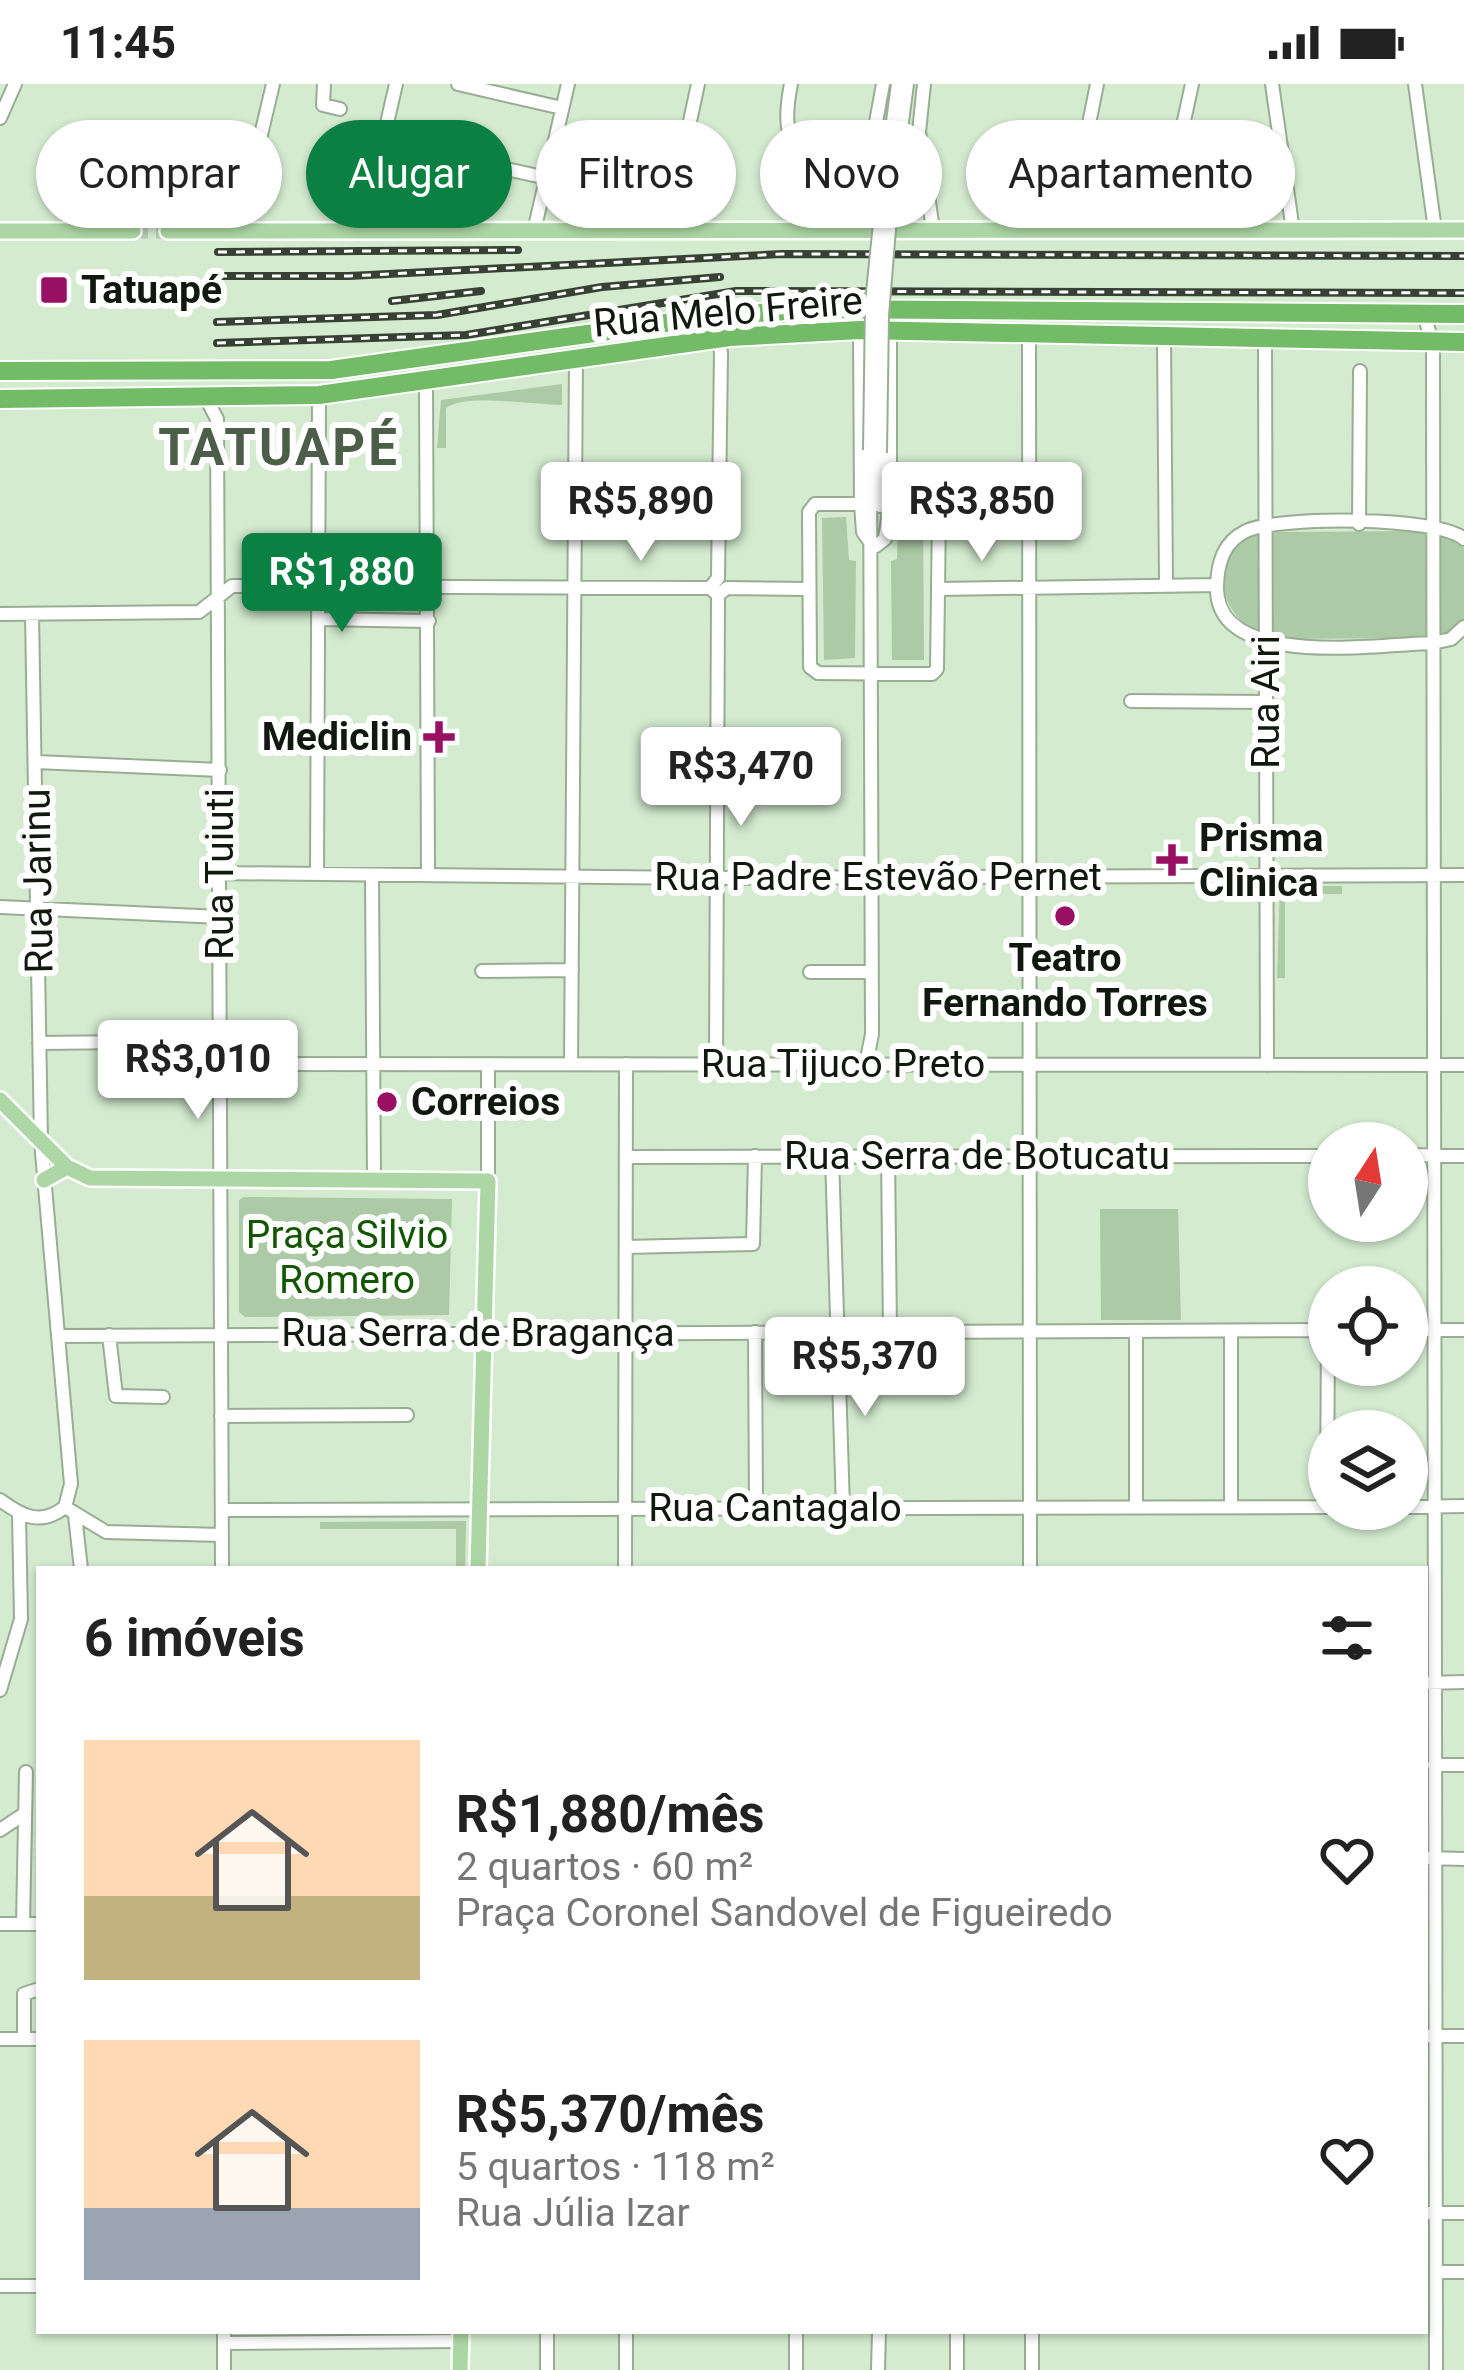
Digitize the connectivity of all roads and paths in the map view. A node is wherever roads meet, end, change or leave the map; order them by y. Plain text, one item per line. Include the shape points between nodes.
1 (15, 84) edge
2 (272, 84) edge
3 (324, 84) edge
4 (396, 84) edge
5 (458, 84) edge
6 (568, 84) edge
7 (698, 84) edge
8 (791, 84) edge
9 (883, 84) edge
10 (903, 84) edge
11 (924, 84) edge
12 (1096, 84) edge
13 (1192, 84) edge
14 (1272, 84) edge
15 (1415, 84) edge
16 (562, 108) junction
17 (340, 109) dead end
18 (1, 117) edge
19 (389, 120) edge
20 (559, 120) edge
21 (690, 120) edge
22 (786, 120) edge
23 (876, 120) edge
24 (1089, 120) edge
25 (536, 223) edge
26 (363, 228) edge
27 (667, 228) edge
28 (858, 228) edge
29 (1068, 228) joint
30 (933, 230) junction
31 (1182, 230) junction
32 (1435, 230) junction
33 (1464, 230) edge
34 (0, 231) edge
35 (133, 231) tunnel mouth
36 (168, 231) tunnel mouth
37 (534, 231) junction
38 (1293, 231) junction
39 (238, 232) junction
40 (362, 232) junction
41 (1423, 312) junction
42 (1256, 313) junction
43 (1464, 314) edge
44 (715, 316) junction
45 (860, 330) junction
46 (890, 331) junction
47 (1029, 335) junction
48 (719, 338) junction
49 (1164, 338) junction
50 (1265, 339) junction
51 (1432, 341) junction
52 (1464, 342) edge
53 (575, 358) junction
54 (1360, 370) dead end
55 (0, 371) edge
56 (426, 381) junction
57 (319, 395) junction
58 (206, 398) junction
59 (0, 399) edge
60 (876, 501) junction
61 (1359, 524) junction
62 (1265, 525) junction
63 (1433, 525) junction
64 (1464, 539) edge
65 (874, 549) junction
66 (428, 553) junction
67 (318, 554) junction
68 (318, 585) junction
69 (1166, 585) junction
70 (1217, 585) junction
71 (429, 587) junction
72 (573, 587) junction
73 (1028, 587) junction
74 (718, 588) junction
75 (808, 589) junction
76 (938, 590) junction
77 (215, 600) junction
78 (0, 614) edge
79 (32, 614) junction
80 (318, 619) junction
81 (429, 621) junction
82 (1464, 627) edge
83 (1266, 644) junction
84 (1433, 644) junction
85 (874, 673) junction
86 (1131, 701) dead end
87 (1266, 701) junction
88 (36, 763) junction
89 (220, 770) junction
90 (219, 873) junction
91 (317, 874) junction
92 (372, 875) junction
93 (428, 875) junction
94 (1432, 875) junction
95 (1464, 875) edge
96 (1266, 876) junction
97 (1027, 877) junction
98 (572, 878) junction
99 (716, 878) junction
100 (873, 878) junction
101 (39, 906) junction
102 (0, 907) edge
103 (221, 917) junction
104 (572, 970) junction
105 (482, 971) dead end
106 (810, 972) dead end
107 (872, 972) junction
108 (222, 1041) junction
109 (39, 1042) junction
110 (222, 1064) junction
111 (374, 1064) junction
112 (488, 1064) junction
113 (571, 1064) junction
114 (626, 1064) junction
115 (716, 1064) junction
116 (872, 1064) junction
117 (1028, 1064) junction
118 (1267, 1065) junction
119 (1434, 1065) junction
120 (1464, 1065) edge
121 (0, 1100) edge
122 (41, 1141) junction
123 (626, 1156) junction
124 (755, 1156) junction
125 (832, 1156) junction
126 (888, 1156) junction
127 (1029, 1156) junction
128 (1308, 1156) edge
129 (1428, 1156) edge
130 (1434, 1156) junction
131 (1464, 1156) edge
132 (68, 1167) junction
133 (223, 1179) junction
134 (44, 1180) junction
135 (374, 1180) junction
136 (488, 1181) junction
137 (626, 1247) junction
138 (1308, 1330) edge
139 (1428, 1330) edge
140 (1433, 1330) junction
141 (1464, 1330) edge
142 (890, 1331) junction
143 (1030, 1331) junction
144 (1136, 1331) junction
145 (1232, 1331) junction
146 (754, 1332) junction
147 (839, 1332) junction
148 (221, 1333) junction
149 (484, 1333) junction
150 (626, 1333) junction
151 (110, 1335) junction
152 (58, 1336) junction
153 (163, 1397) dead end
154 (407, 1414) dead end
155 (221, 1416) junction
156 (0, 1500) edge
157 (1428, 1506) edge
158 (1434, 1506) junction
159 (1464, 1506) edge
160 (1030, 1507) junction
161 (1136, 1507) junction
162 (1308, 1507) edge
163 (756, 1508) junction
164 (843, 1508) junction
165 (1231, 1508) junction
166 (479, 1509) junction
167 (625, 1509) junction
168 (222, 1510) junction
169 (70, 1511) junction
170 (19, 1514) junction
171 (222, 1535) junction
172 (80, 1566) edge
173 (222, 1566) edge
174 (478, 1566) edge
175 (626, 1566) edge
176 (1030, 1566) edge
177 (1464, 1682) edge
178 (1430, 1683) edge
179 (0, 1690) edge
180 (1434, 1765) junction
181 (1464, 1765) edge
182 (26, 1772) dead end
183 (24, 1814) junction
184 (0, 1830) edge
185 (1430, 1858) edge
186 (1464, 1859) edge
187 (23, 1865) junction
188 (36, 1865) edge
189 (0, 1924) edge
190 (23, 1924) junction
191 (36, 1924) edge
192 (36, 1990) edge
193 (1431, 2036) edge
194 (1464, 2036) edge
195 (0, 2039) edge
196 (32, 2039) edge
197 (1431, 2212) edge
198 (1464, 2212) edge
199 (1437, 2272) junction
200 (1464, 2272) edge
201 (0, 2286) edge
202 (36, 2286) edge
203 (547, 2334) edge
204 (626, 2334) edge
205 (796, 2334) edge
206 (879, 2334) edge
207 (957, 2334) edge
208 (1032, 2334) edge
209 (460, 2336) edge
210 (224, 2337) edge
211 (224, 2370) edge
212 (460, 2370) edge
213 (547, 2370) edge
214 (626, 2370) edge
215 (796, 2370) edge
216 (878, 2370) edge
217 (957, 2370) edge
218 (1032, 2370) edge
219 (1436, 2370) edge

1 - 18 street
2 - 39 street
3 - 17 street via 323,105
4 - 19 street
5 - 16 street
6 - 16 street
7 - 21 street
8 - 22 street
9 - 23 street
10 - 60 street, bridge via 886,204
11 - 30 street via 919,132
12 - 24 street
13 - 31 street via 1177,153
14 - 38 street
15 - 32 street
16 - 20 street
25 - 37 street
26 - 40 street
27 - 37 main road
28 - 30 main road
29 - 30 main road
29 - 31 main road
31 - 38 main road
32 - 33 main road
32 - 38 main road
34 - 35 main road
36 - 39 main road
37 - 40 main road
39 - 40 main road
41 - 42 highway, Rua Melo Freire
41 - 43 highway, Rua Melo Freire
41 - 51 street
42 - 44 highway, Rua Melo Freire via 934,308
42 - 47 highway via 1040,316
44 - 48 street
44 - 55 highway, Rua Melo Freire via 331,370
45 - 46 highway, Rua Melo Freire
45 - 48 highway, Rua Melo Freire
45 - 60 street
46 - 47 highway, Rua Melo Freire
46 - 60 street
47 - 49 highway, Rua Melo Freire
47 - 73 street
48 - 53 highway, Rua Melo Freire
48 - 74 street
49 - 50 highway, Rua Melo Freire
49 - 69 street
50 - 51 highway, Rua Melo Freire
50 - 62 street, Rua Airi
51 - 52 highway, Rua Melo Freire
51 - 63 street
53 - 56 highway, Rua Melo Freire
53 - 72 street
54 - 61 street
56 - 57 highway, Rua Melo Freire
56 - 66 street
57 - 58 highway, Rua Melo Freire
57 - 67 street
58 - 59 highway, Rua Melo Freire
58 - 77 street, Rua Tuiuti via 218,419
60 - 65 street via 863,532
60 - 65 street via 885,539
60 - 75 street via 811,507
60 - 76 street via 939,511
61 - 62 street
61 - 63 street
62 - 70 street via 1231,540
62 - 83 street, Rua Airi
63 - 64 street
63 - 84 street
65 - 85 street
66 - 67 street
66 - 71 street
67 - 68 street
68 - 71 street
68 - 77 street via 232,586
68 - 80 street
69 - 70 street
69 - 73 street
70 - 83 street via 1231,625
71 - 72 street
71 - 81 street
72 - 74 street
72 - 98 street
73 - 76 street
73 - 97 street
74 - 75 street
74 - 99 street
75 - 85 street via 812,670
76 - 85 street via 935,672
77 - 79 street via 199,612
77 - 89 street, Rua Tuiuti
78 - 79 street
79 - 88 street, Rua Jarinu
80 - 81 street
80 - 91 street
81 - 93 street
82 - 84 street
83 - 84 street
83 - 87 street, Rua Airi
84 - 94 street
85 - 100 street
86 - 87 street
87 - 96 street, Rua Airi
88 - 89 street
88 - 101 street, Rua Jarinu
89 - 90 street, Rua Tuiuti
90 - 91 street, Rua Padre Estevão Pernet
90 - 103 street, Rua Tuiuti
91 - 92 street, Rua Padre Estevão Pernet
92 - 93 street, Rua Padre Estevão Pernet
92 - 111 street
93 - 98 street, Rua Padre Estevão Pernet
94 - 95 street, Rua Padre Estevão Pernet
94 - 96 street, Rua Padre Estevão Pernet
94 - 119 street
96 - 97 street, Rua Padre Estevão Pernet
96 - 118 street, Rua Airi
97 - 100 street, Rua Padre Estevão Pernet
97 - 117 street
98 - 99 street, Rua Padre Estevão Pernet
98 - 104 street
99 - 100 street, Rua Padre Estevão Pernet
99 - 115 street
100 - 107 street
101 - 102 street
101 - 103 street
101 - 109 street, Rua Jarinu
103 - 108 street, Rua Tuiuti
104 - 105 street
104 - 113 street
106 - 107 street
107 - 116 street
108 - 109 street
108 - 110 street, Rua Tuiuti
109 - 122 street, Rua Jarinu
110 - 111 street, Rua Tijuco Preto
110 - 133 street, Rua Tuiuti
111 - 112 street, Rua Tijuco Preto
111 - 135 street
112 - 113 street, Rua Tijuco Preto
112 - 136 street
113 - 114 street, Rua Tijuco Preto
114 - 115 street, Rua Tijuco Preto
114 - 123 street
115 - 116 street, Rua Tijuco Preto
116 - 117 street, Rua Tijuco Preto
117 - 118 street, Rua Tijuco Preto
117 - 127 street
118 - 119 street, Rua Tijuco Preto
119 - 120 street, Rua Tijuco Preto
119 - 130 street
121 - 122 main road
122 - 132 main road
122 - 134 street, Rua Jarinu
123 - 124 street, Rua Serra de Botucatu
123 - 137 street
124 - 125 street, Rua Serra de Botucatu
124 - 137 street via 753,1244
125 - 126 street, Rua Serra de Botucatu
125 - 147 street
126 - 127 street, Rua Serra de Botucatu
126 - 142 street
127 - 128 street, Rua Serra de Botucatu
127 - 143 street
129 - 130 street
130 - 131 street
130 - 140 street
132 - 133 main road via 91,1178
132 - 134 main road
133 - 135 main road
133 - 148 street, Rua Tuiuti
134 - 152 street, Rua Jarinu
135 - 136 main road
136 - 149 main road
137 - 150 street
138 - 145 street, Rua Serra de Bragança
139 - 140 street
140 - 141 street
140 - 158 street
142 - 143 street, Rua Serra de Bragança
142 - 147 street, Rua Serra de Bragança
143 - 144 street, Rua Serra de Bragança
143 - 160 street
144 - 145 street, Rua Serra de Bragança
144 - 161 street
145 - 165 street
146 - 147 street, Rua Serra de Bragança
146 - 150 street, Rua Serra de Bragança
146 - 163 street
147 - 164 street
148 - 149 street, Rua Serra de Bragança
148 - 151 street, Rua Serra de Bragança
148 - 155 street, Rua Tuiuti
149 - 150 street, Rua Serra de Bragança
149 - 166 main road
150 - 167 street
151 - 152 street, Rua Serra de Bragança
151 - 153 street via 115,1395
152 - 169 street, Rua Jarinu
154 - 155 street
155 - 168 street, Rua Tuiuti
156 - 170 street
157 - 158 street
158 - 159 street
158 - 178 street
160 - 161 street, Rua Cantagalo
160 - 164 street, Rua Cantagalo
160 - 176 street
161 - 165 street, Rua Cantagalo
162 - 165 street, Rua Cantagalo
163 - 164 street, Rua Cantagalo
163 - 167 street, Rua Cantagalo
166 - 167 street, Rua Cantagalo
166 - 168 street, Rua Cantagalo
166 - 174 main road
167 - 175 street
168 - 171 street, Rua Tuiuti
169 - 170 street via 40,1519
169 - 171 street via 112,1533
169 - 172 street, Rua Jarinu
170 - 179 street via 21,1619
171 - 173 street, Rua Tuiuti
177 - 178 street
178 - 180 street
180 - 181 street
180 - 185 street
182 - 183 street
183 - 184 street
183 - 187 street
185 - 186 street
185 - 193 street
187 - 188 street
187 - 190 street
189 - 190 street
190 - 191 street
192 - 196 street via 24,1994
193 - 194 street
193 - 197 street
195 - 196 street
197 - 198 street
197 - 199 street
199 - 200 street
199 - 219 street
201 - 202 street
203 - 213 street
204 - 214 street
205 - 215 street
206 - 216 street
207 - 217 street
208 - 218 street
209 - 210 street
209 - 212 main road
210 - 211 street

